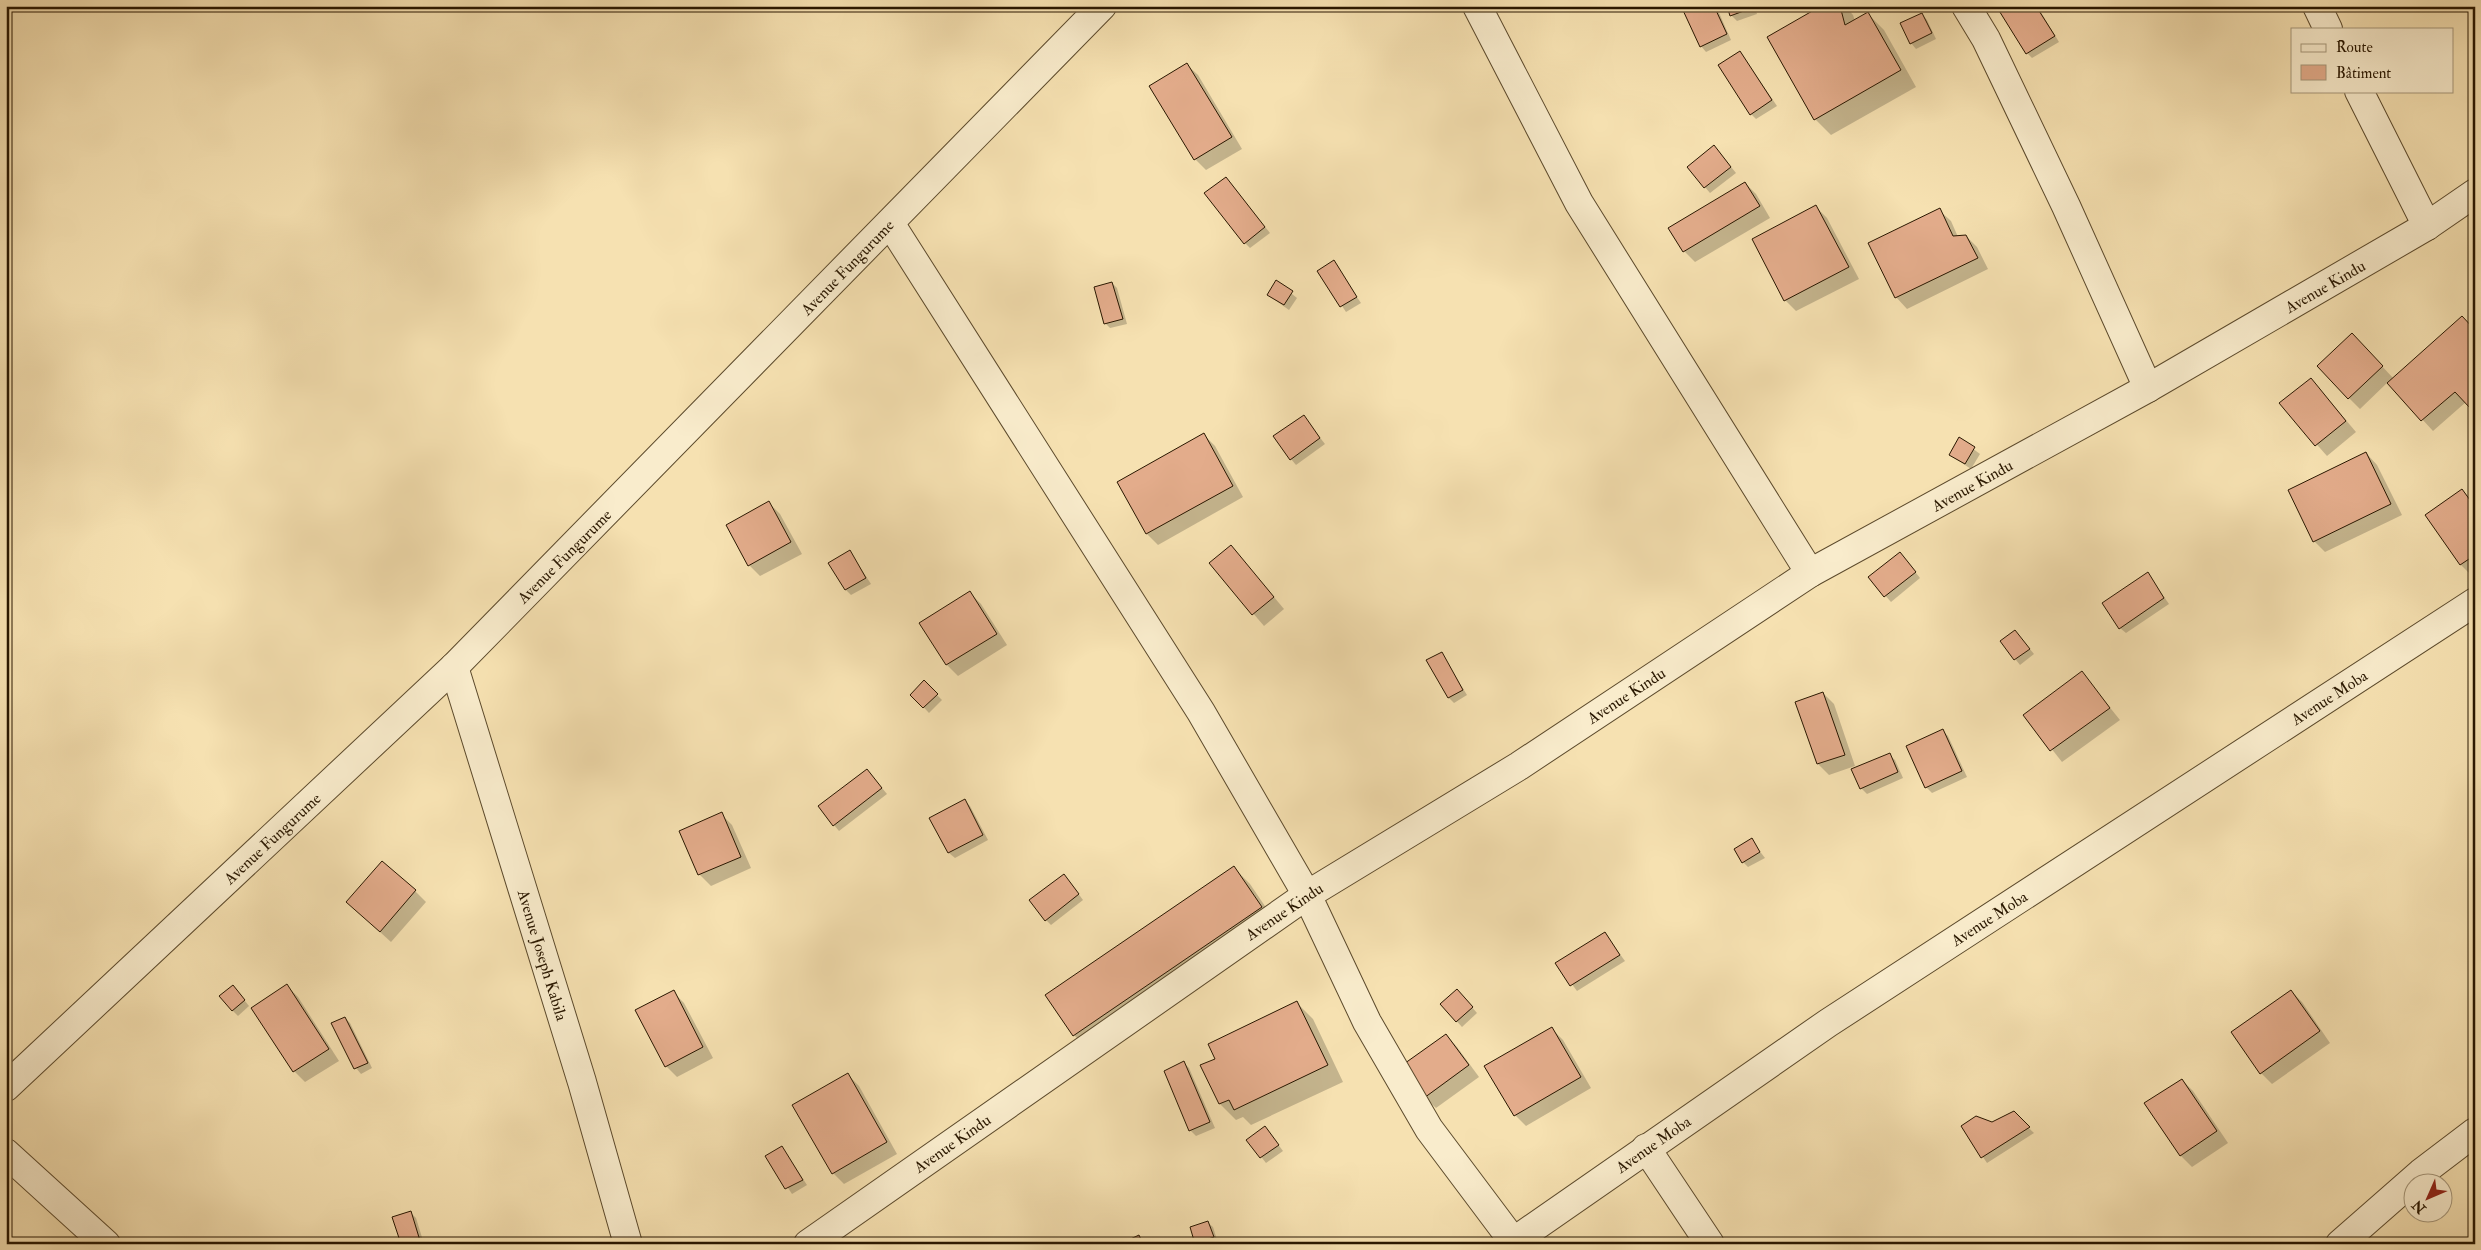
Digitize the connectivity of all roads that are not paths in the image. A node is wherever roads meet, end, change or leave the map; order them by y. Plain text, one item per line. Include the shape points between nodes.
1 (1102, 6) edge
2 (1477, 6) edge
3 (1966, 6) edge
4 (2317, 6) edge
5 (2328, 28) edge
6 (2360, 92) edge
7 (2475, 193) edge
8 (890, 223) junction
9 (2427, 226) junction
10 (2148, 388) junction
11 (1810, 574) junction
12 (2475, 602) edge
13 (454, 667) junction
14 (1307, 895) junction
15 (6, 1087) edge
16 (2475, 1132) edge
17 (1646, 1148) junction
18 (6, 1152) edge
19 (1512, 1243) edge
20 (2344, 1243) edge
21 (106, 1244) edge
22 (628, 1244) edge
23 (808, 1244) edge
24 (1710, 1244) edge

1 - 8 street, Avenue Fungurume
2 - 11 street via 1579,203
3 - 10 street via 1986,39 2066,206
4 - 5 street
6 - 9 street
7 - 9 street, Avenue Kindu
8 - 13 street, Avenue Fungurume
8 - 14 street via 1201,712
9 - 10 street, Avenue Kindu
10 - 11 street, Avenue Kindu
11 - 14 street, Avenue Kindu via 1519,766
12 - 17 street, Avenue Moba via 1828,1023
13 - 15 street, Avenue Fungurume
13 - 22 street, Avenue Joseph Kabila via 582,1082
14 - 19 street via 1367,1022 1429,1129
14 - 23 street, Avenue Kindu
16 - 20 street via 2421,1173
17 - 19 street, Avenue Moba
17 - 24 street
18 - 21 street

